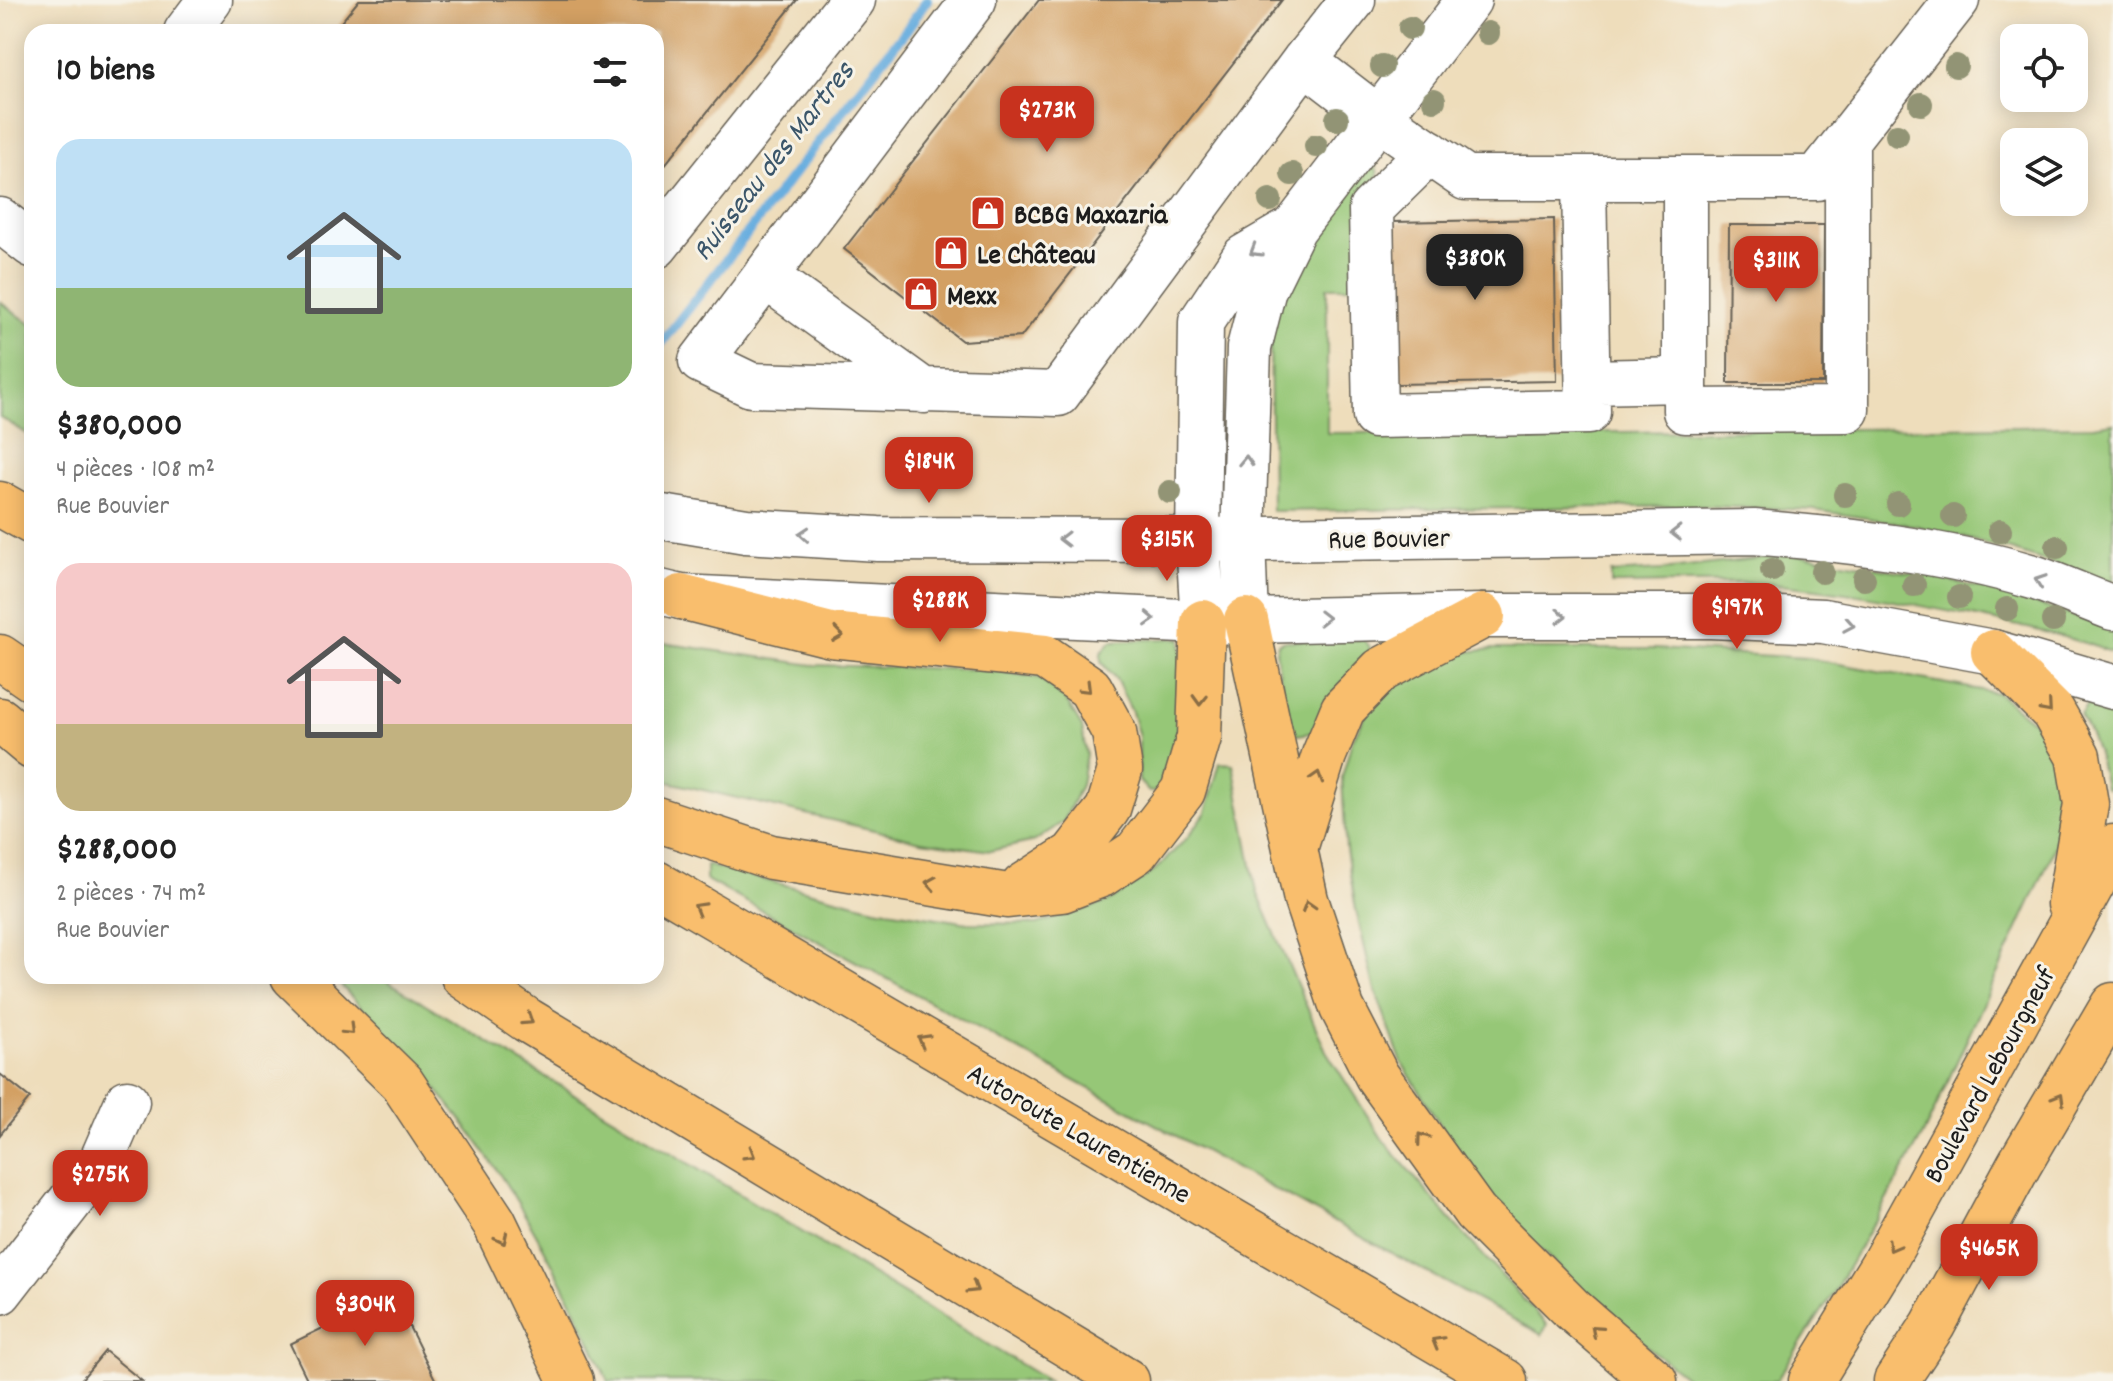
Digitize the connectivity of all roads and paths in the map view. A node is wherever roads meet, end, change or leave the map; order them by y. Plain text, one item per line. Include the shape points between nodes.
1 (210, 0) edge
2 (853, 0) edge
3 (974, 0) edge
4 (1353, 0) edge
5 (1469, 0) edge
6 (1957, 0) edge
7 (192, 24) edge
8 (1304, 61) junction
9 (1377, 117) junction
10 (1847, 143) junction
11 (1429, 152) junction
12 (1584, 178) junction
13 (1685, 178) junction
14 (0, 188) edge
15 (24, 202) edge
16 (0, 220) edge
17 (1294, 228) junction
18 (664, 236) edge
19 (24, 239) edge
20 (765, 276) junction
21 (1685, 380) junction
22 (1588, 382) junction
23 (924, 391) junction
24 (0, 504) edge
25 (664, 517) edge
26 (24, 518) edge
27 (1243, 539) junction
28 (1198, 540) junction
29 (668, 594) edge
30 (2113, 608) edge
31 (1483, 616) junction
32 (1224, 621) junction
33 (1993, 652) junction
34 (0, 657) edge
35 (24, 674) edge
36 (2113, 687) edge
37 (0, 720) edge
38 (24, 740) edge
39 (664, 822) edge
40 (2113, 847) edge
41 (1294, 851) junction
42 (664, 888) edge
43 (1008, 896) junction
44 (2065, 932) junction
45 (301, 984) edge
46 (475, 984) edge
47 (2113, 1005) edge
48 (127, 1102) dead end
49 (0, 1292) edge
50 (571, 1381) edge
51 (1127, 1381) edge
52 (1505, 1381) edge
53 (1655, 1381) edge
54 (1811, 1381) edge
55 (1896, 1381) edge

1 - 7 street
2 - 18 street
3 - 20 street
4 - 8 street
5 - 9 street
6 - 10 street
8 - 9 street
8 - 23 street via 1058,394
9 - 11 street
9 - 17 street
10 - 13 street via 1817,178
10 - 21 street via 1847,410 1685,411
11 - 12 street via 1466,178
11 - 22 street via 1371,209 1375,416 1588,412
12 - 13 street
12 - 22 street
13 - 21 street
14 - 15 street
16 - 19 street
27 -> 17 street via 1249,348 1264,289
17 -> 28 street via 1244,257 1201,322
20 - 23 street
20 - 23 street via 701,361 751,385
21 - 22 street
24 - 26 main road
28 -> 25 street, Rue Bouvier via 878,539 746,531
27 - 28 street, Rue Bouvier
30 -> 27 street, Rue Bouvier via 2034,578 1929,552 1845,539 1754,532
27 - 32 street
28 - 32 street
29 -> 32 street
29 -> 43 main road via 831,635 1045,657 1090,688 1114,732 1120,770 1108,809 1073,854
32 -> 31 street
31 -> 33 street via 1823,621
41 -> 31 main road via 1343,709 1381,670
32 - 41 main road
32 -> 43 main road via 1183,791 1136,852 1101,875 1062,890
33 - 36 street
33 -> 44 main road via 2053,712 2078,756 2086,804
34 - 35 main road
37 - 38 main road
43 -> 39 main road via 771,857
40 - 44 main road, Boulevard Lebourgneuf
53 -> 41 main road via 1572,1309 1475,1212 1377,1076 1342,1008
52 -> 42 main road, Autoroute Laurentienne
44 -> 54 main road, Boulevard Lebourgneuf via 1884,1262
45 -> 50 main road via 402,1083 494,1222
46 -> 51 main road
55 -> 47 main road via 1933,1325
48 - 49 street via 101,1162

